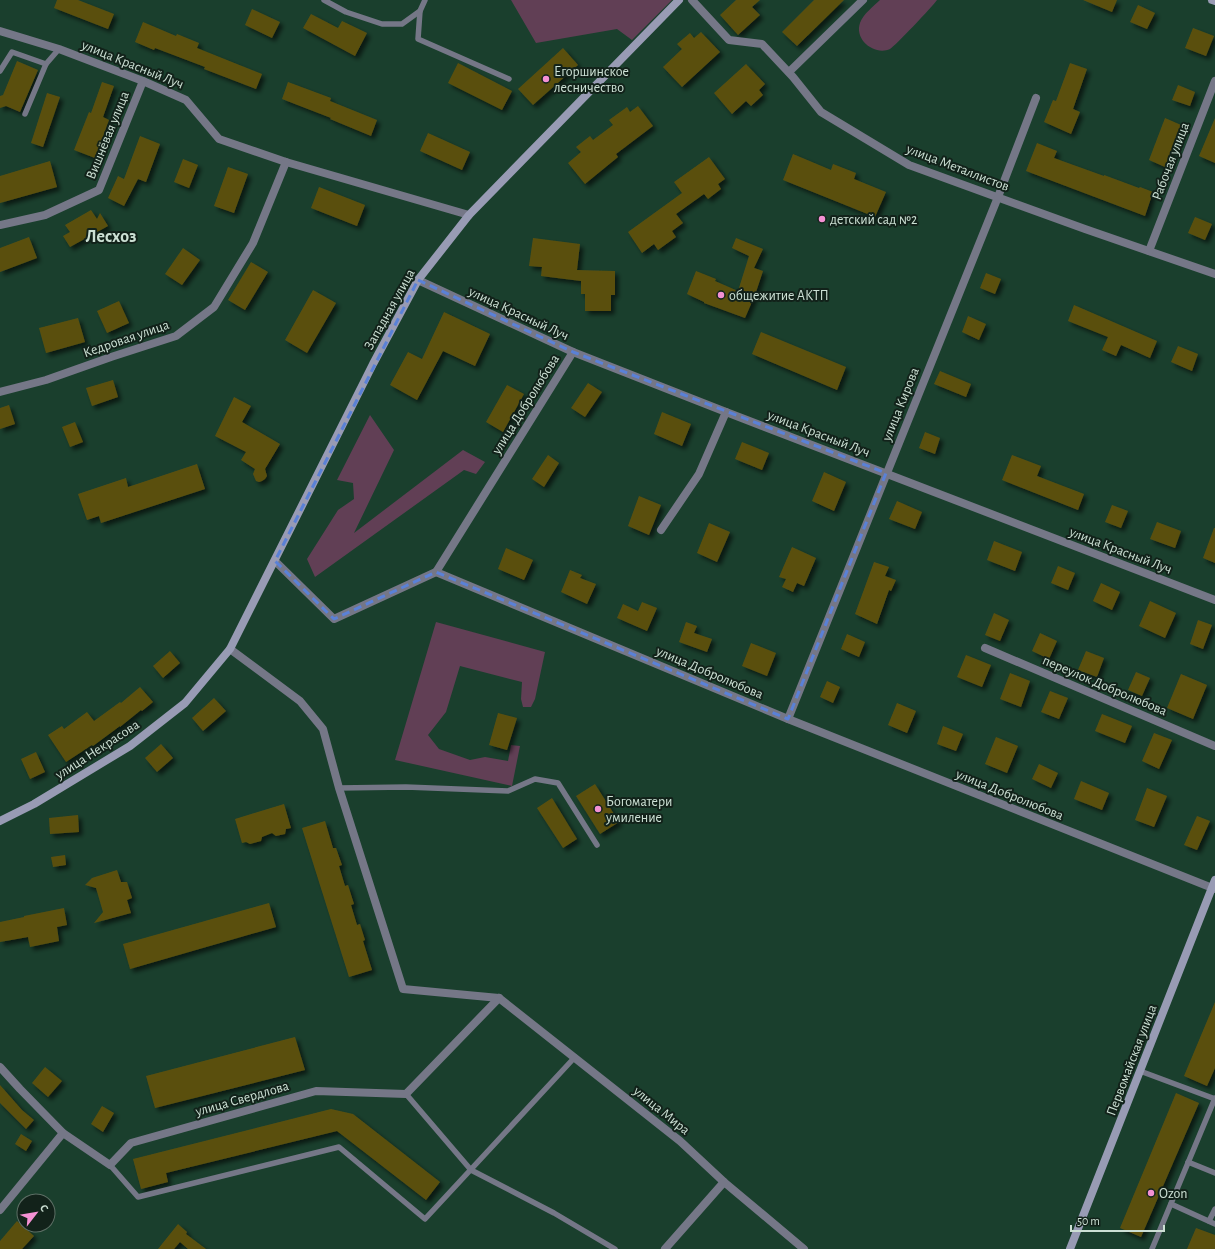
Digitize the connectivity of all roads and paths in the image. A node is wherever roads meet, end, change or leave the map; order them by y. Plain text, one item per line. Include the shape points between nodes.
1 (324, 0) edge
2 (425, 0) edge
3 (679, 0) edge
4 (692, 0) edge
5 (863, 0) edge
6 (420, 11) junction
7 (0, 31) edge
8 (59, 49) junction
9 (46, 64) junction
10 (0, 71) edge
11 (789, 72) junction
12 (510, 78) dead end
13 (143, 81) junction
14 (1215, 81) edge
15 (1036, 98) dead end
16 (26, 114) dead end
17 (286, 162) junction
18 (998, 196) junction
19 (469, 215) junction
20 (0, 225) edge
21 (1149, 251) junction
22 (1215, 274) edge
23 (418, 280) junction
24 (573, 352) junction
25 (0, 392) edge
26 (726, 412) junction
27 (886, 473) junction
28 (661, 530) dead end
29 (274, 561) junction
30 (436, 572) junction
31 (1215, 600) edge
32 (985, 648) dead end
33 (230, 649) junction
34 (788, 719) junction
35 (1215, 746) edge
36 (339, 788) junction
37 (0, 821) edge
38 (597, 845) dead end
39 (1214, 886) edge
40 (499, 998) junction
41 (575, 1057) junction
42 (0, 1067) edge
43 (1140, 1071) junction
44 (406, 1094) junction
45 (1215, 1098) edge
46 (63, 1133) junction
47 (1188, 1162) junction
48 (110, 1165) junction
49 (471, 1170) junction
50 (1215, 1173) edge
51 (724, 1182) junction
52 (1171, 1204) junction
53 (1215, 1209) edge
54 (0, 1210) edge
55 (1212, 1222) edge
56 (615, 1249) edge
57 (664, 1249) edge
58 (804, 1249) edge
59 (1070, 1249) edge
60 (1152, 1249) edge

1 - 6 lane via 346,12 382,24 402,24
2 - 6 lane
3 - 19 street, Западная улица
4 - 11 street, улица Металлистов via 729,40 762,44
5 - 11 street
6 - 12 lane via 418,39
7 - 8 street, улица Красный Луч
8 - 9 lane
8 - 13 street, улица Красный Луч
9 - 10 lane via 12,52
9 - 16 lane
11 - 18 street, улица Металлистов via 821,112 909,165
13 - 17 street, улица Красный Луч via 186,100 219,139
13 - 20 street, Вишнёвая улица via 99,190 45,215
14 - 21 street, Рабочая улица
15 - 18 street, улица Кирова
17 - 19 street, улица Красный Луч
17 - 25 street, Кедровая улица via 253,243 214,307 176,336 46,380
18 - 21 street, улица Металлистов
18 - 27 street, улица Кирова
19 - 23 street, Западная улица
21 - 22 street, улица Металлистов
23 - 24 street, улица Красный Луч
23 - 29 street, Западная улица
24 - 26 street, улица Красный Луч
24 - 30 street, улица Добролюбова
26 - 27 street, улица Красный Луч
26 - 28 street via 699,474
27 - 31 street, улица Красный Луч
27 - 34 street, улица Кирова
29 - 30 street via 334,619
29 - 33 street, Западная улица
30 - 34 street, улица Добролюбова
32 - 35 street, переулок Добролюбова
33 - 36 street via 300,702 323,729
33 - 37 street, улица Некрасова via 185,703 130,746 34,804
34 - 39 street, улица Добролюбова
36 - 38 lane via 508,791 535,779 558,783
36 - 40 street via 403,989
39 - 43 street, Первомайская улица
40 - 41 street, улица Мира
40 - 44 street
41 - 49 lane
41 - 51 street, улица Мира via 680,1141
42 - 46 street
43 - 45 lane
43 - 59 street, Первомайская улица
44 - 48 street, улица Свердлова via 316,1091 131,1143
44 - 49 lane
45 - 47 lane
46 - 48 street
46 - 54 street
47 - 50 lane
47 - 52 lane
48 - 49 lane via 138,1196 339,1147 425,1220
49 - 56 lane via 554,1213
51 - 57 street
51 - 58 street, улица Мира
52 - 55 lane
52 - 60 lane
53 - 55 lane

